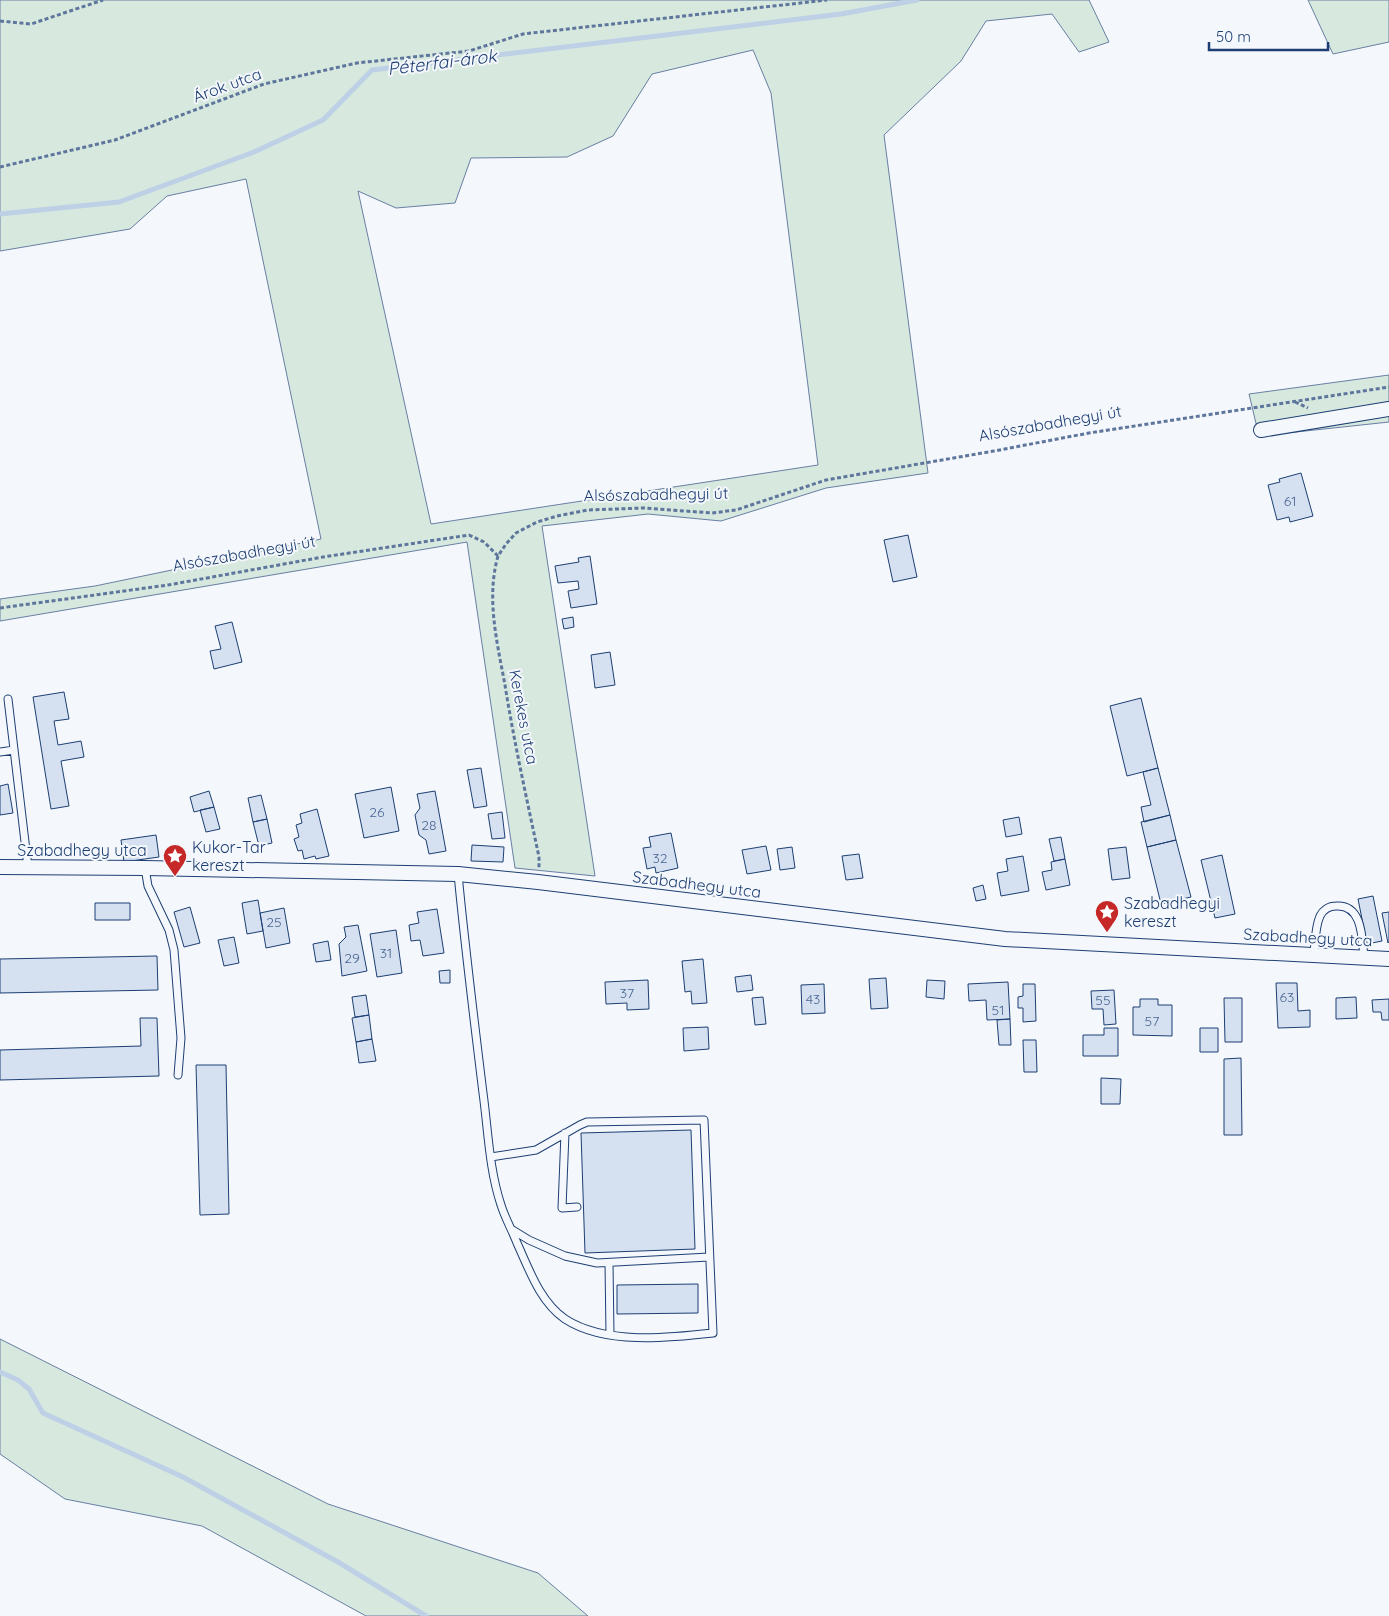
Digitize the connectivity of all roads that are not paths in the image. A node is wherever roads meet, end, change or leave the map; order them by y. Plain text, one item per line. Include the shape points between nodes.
1 (1389, 409) edge
2 (1261, 430) dead end
3 (8, 699) dead end
4 (14, 750) junction
5 (0, 752) edge
6 (0, 867) edge
7 (28, 867) junction
8 (145, 868) junction
9 (458, 874) junction
10 (1314, 955) junction
11 (1364, 958) junction
12 (1389, 959) edge
13 (178, 1075) dead end
14 (565, 1133) junction
15 (491, 1157) junction
16 (577, 1207) dead end
17 (511, 1229) junction
18 (709, 1256) junction
19 (609, 1263) junction
20 (610, 1334) junction

1 - 2 street
3 - 4 lane
4 - 5 lane
4 - 7 lane
6 - 7 street, Szabadhegy utca
7 - 8 street, Szabadhegy utca
8 - 9 street, Szabadhegy utca
8 - 13 lane via 148,886 169,930 174,950 180,1038
9 - 10 street, Szabadhegy utca via 1005,939
9 - 15 lane
10 - 11 street, Szabadhegy utca
10 - 11 lane via 1321,915 1329,907 1338,906 1350,908 1358,918
11 - 12 street, Szabadhegy utca
14 - 15 lane via 536,1150
14 - 16 lane via 562,1208
14 - 18 lane via 587,1122 704,1120
15 - 17 lane via 501,1205
17 - 19 lane via 566,1256
17 - 20 lane via 538,1288 554,1309 575,1324
18 - 19 lane
18 - 20 lane via 713,1333 653,1338
19 - 20 lane

